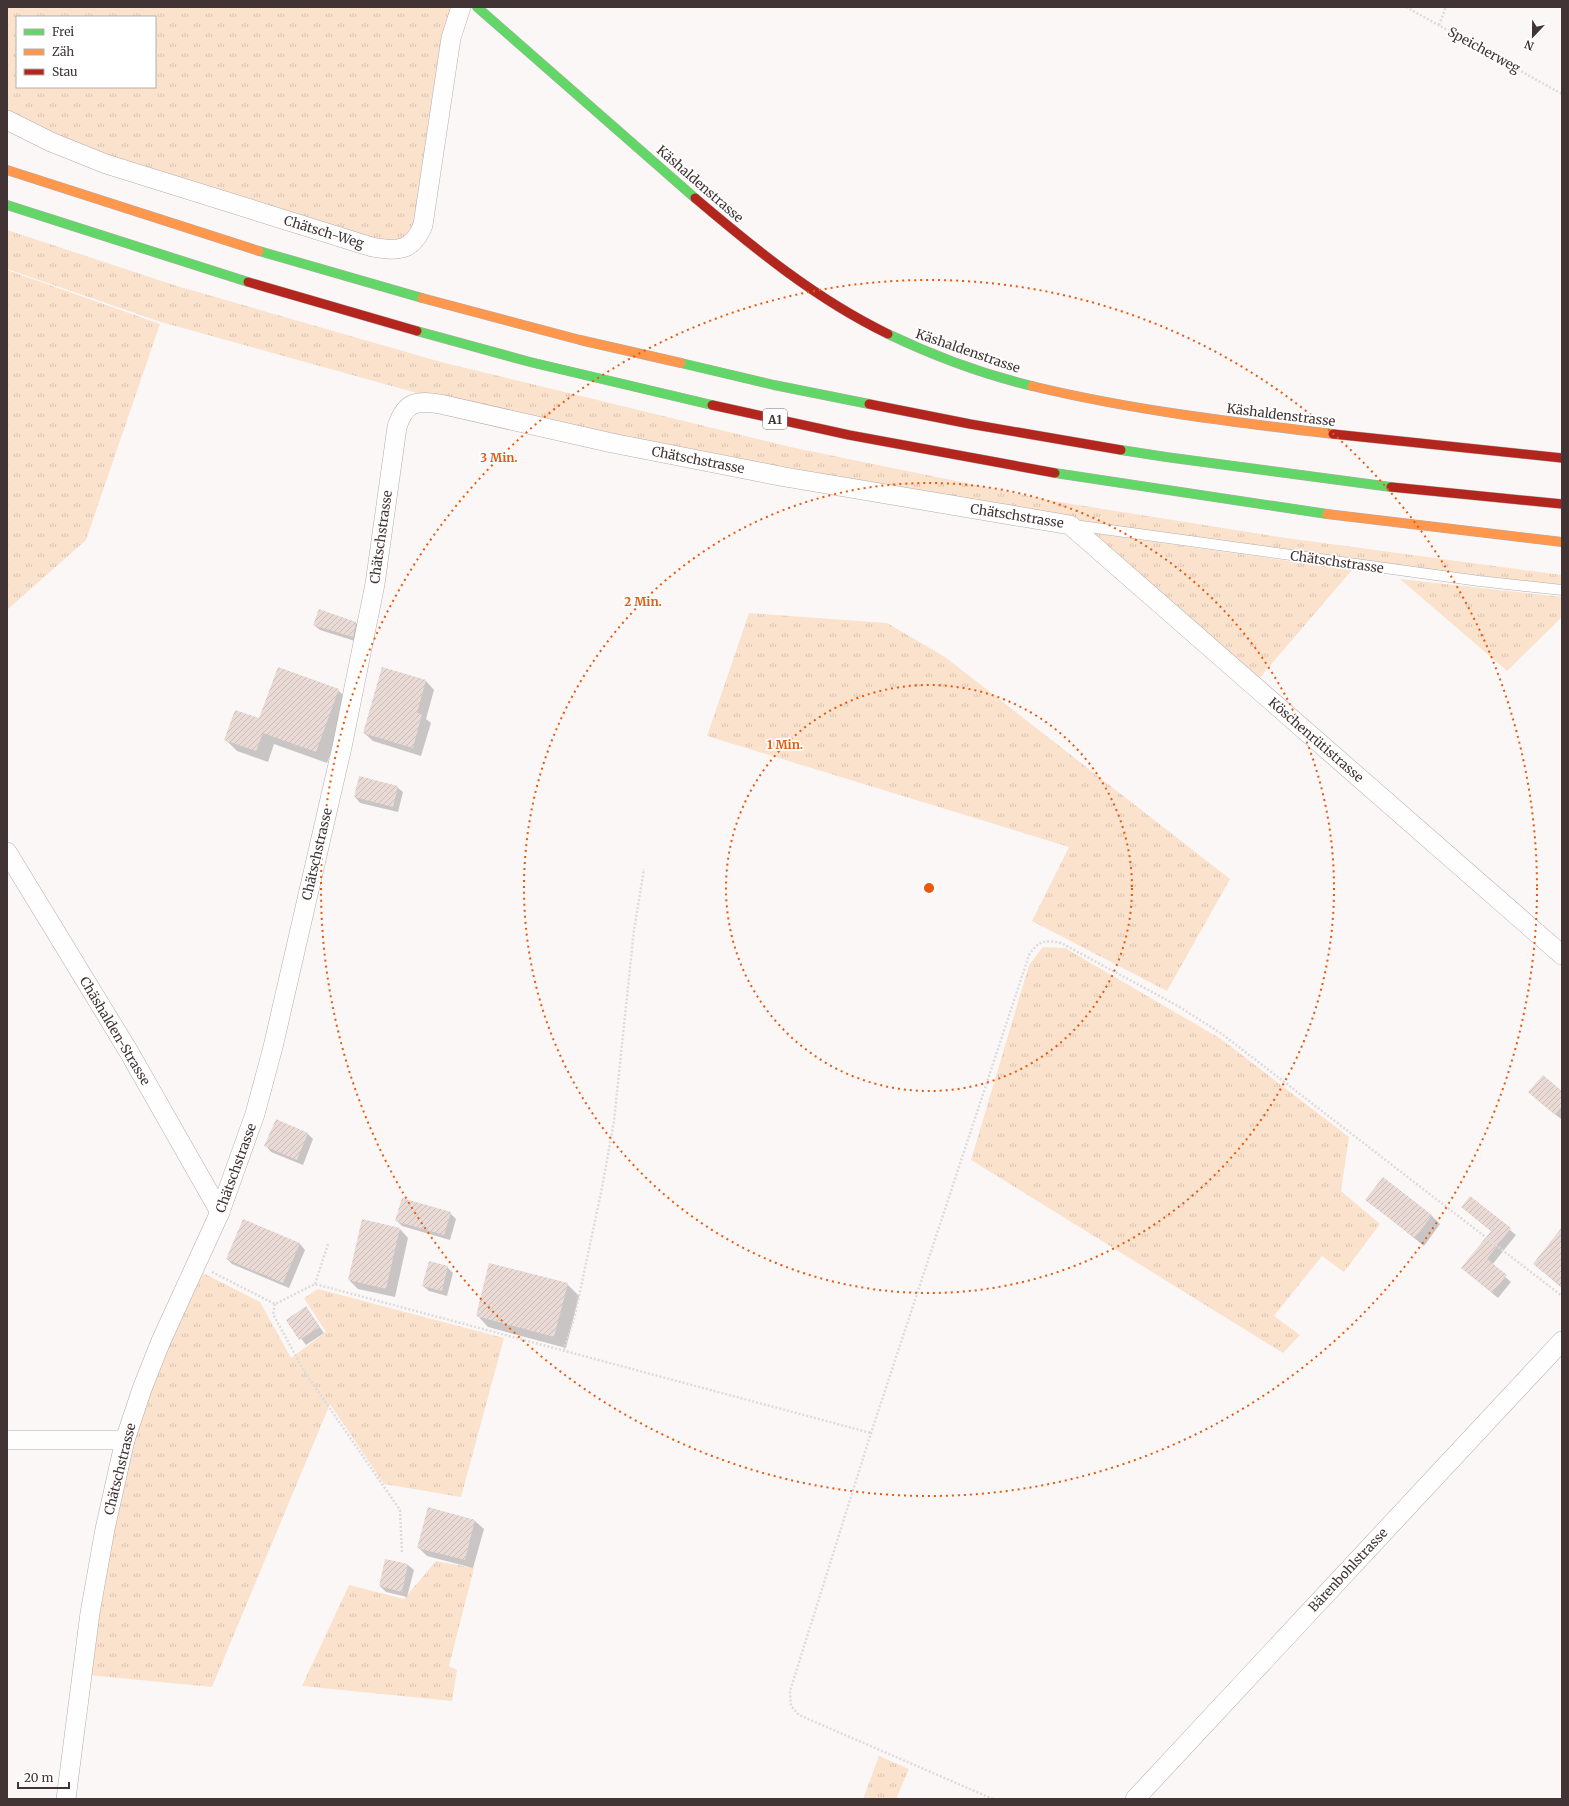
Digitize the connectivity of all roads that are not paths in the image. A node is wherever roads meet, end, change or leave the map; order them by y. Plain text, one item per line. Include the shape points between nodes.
1 (461, 7) edge
2 (477, 7) edge
3 (7, 120) edge
4 (7, 170) edge
5 (7, 205) edge
6 (1562, 458) edge
7 (1562, 504) edge
8 (1070, 525) junction
9 (1562, 542) edge
10 (1562, 590) edge
11 (7, 852) edge
12 (1562, 955) edge
13 (220, 1212) junction
14 (1562, 1341) edge
15 (7, 1440) edge
16 (125, 1440) junction
17 (66, 1799) edge
18 (1135, 1799) edge

1 - 3 street, Chätsch-Weg via 451,38 423,225 419,236 412,244 402,249 372,247 113,167 51,142
2 - 6 main road, Käshaldenstrasse via 764,256 838,308 919,349 976,370 1032,386 1133,408 1312,432
4 - 7 main road via 162,221 406,294 766,383 1036,436 1218,466 1399,489
5 - 9 main road, A1 via 233,278 390,324 579,374 759,416 940,453 1136,487 1395,524
8 - 10 lane, Chätschstrasse via 1471,580
8 - 12 street, Köschenrütistrasse
8 - 13 street, Chätschstrasse via 785,477 612,443 430,402 412,404 405,409 396,427 375,584 273,1047 255,1114
11 - 13 street, Chäshalden-Strasse via 129,1052
13 - 16 street, Chätschstrasse via 160,1341
14 - 18 street, Bärenbohlstrasse
15 - 16 street
16 - 17 street, Chätschstrasse via 90,1613

